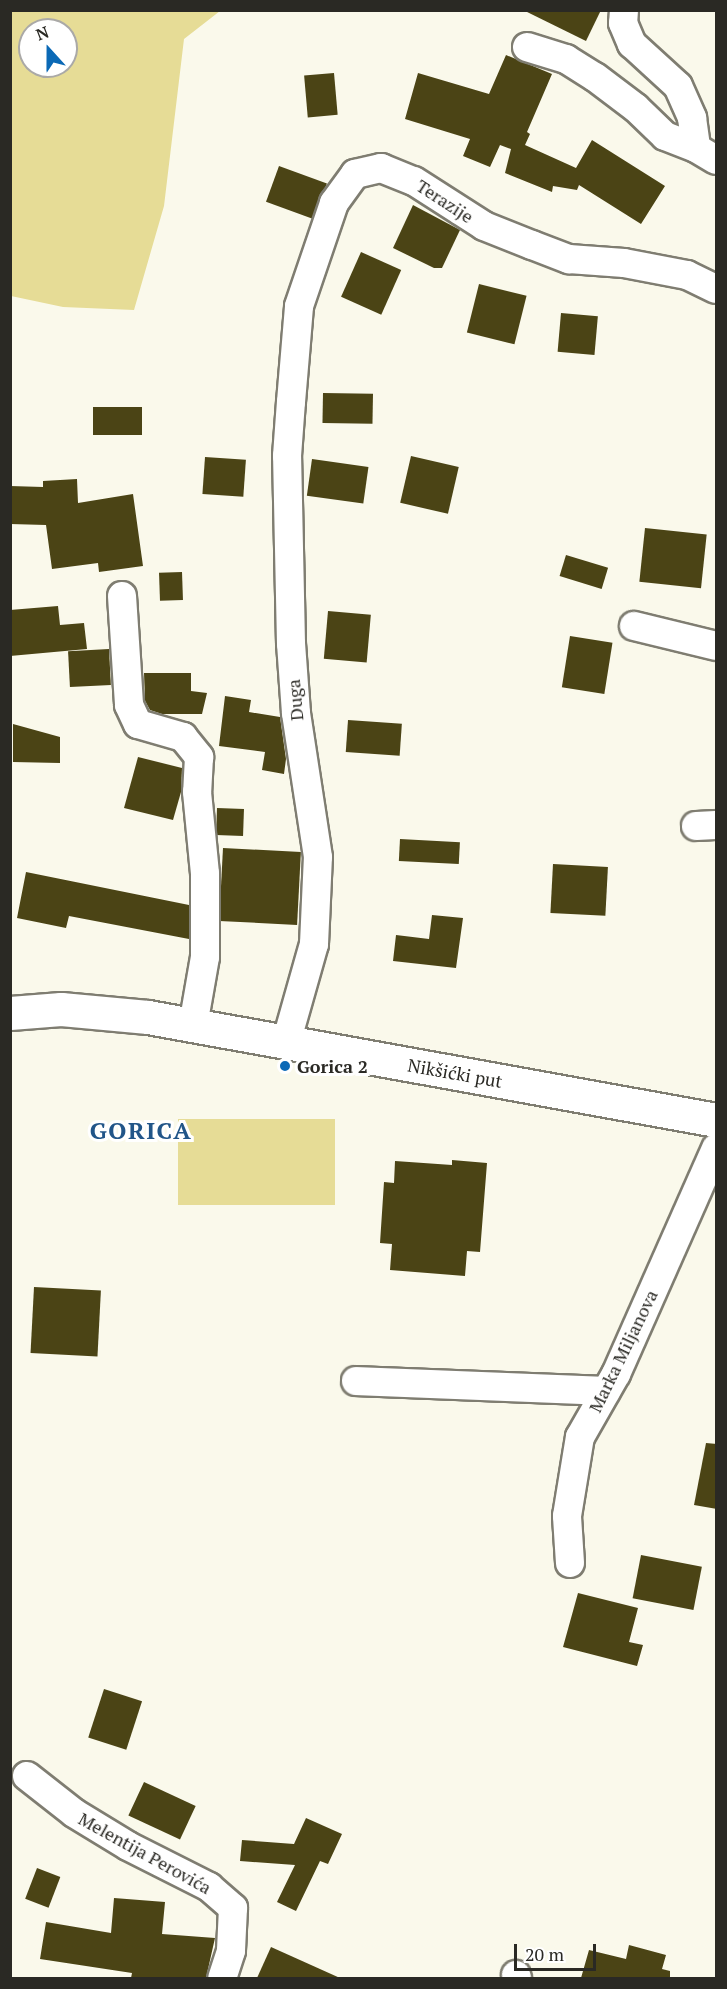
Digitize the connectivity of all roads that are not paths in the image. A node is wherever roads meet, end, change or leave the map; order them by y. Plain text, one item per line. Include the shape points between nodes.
1 (624, 10) edge
2 (526, 47) dead end
3 (717, 127) edge
4 (706, 154) edge
5 (717, 289) edge
6 (295, 351) joint
7 (122, 596) dead end
8 (634, 626) dead end
9 (717, 646) edge
10 (10, 1012) edge
11 (193, 1026) junction
12 (286, 1043) junction
13 (717, 1120) edge
14 (717, 1148) edge
15 (356, 1381) dead end
16 (606, 1391) junction
17 (570, 1563) dead end
18 (27, 1776) dead end
19 (222, 1978) edge

1 - 4 street via 623,22 632,44 678,86
2 - 4 street via 566,59 636,108 665,136
3 - 4 street
5 - 6 street, Terazije via 687,275 624,262 569,259 484,226 414,181 381,168 355,174 334,203 299,306
6 - 12 street, Duga via 287,456 291,644 300,745 318,857 314,944
7 - 11 street via 129,705 138,724 183,737 199,757 197,792 205,874 206,957
8 - 9 street
10 - 11 main road, Nikšićki put via 61,1009 148,1017
11 - 12 main road, Nikšićki put
12 - 13 main road, Nikšićki put
14 - 16 street, Marka Miljanova
15 - 16 street
16 - 17 street, Marka Miljanova via 580,1437 567,1516
18 - 19 street, Melentija Perovića via 74,1813 209,1887 233,1908 231,1951

